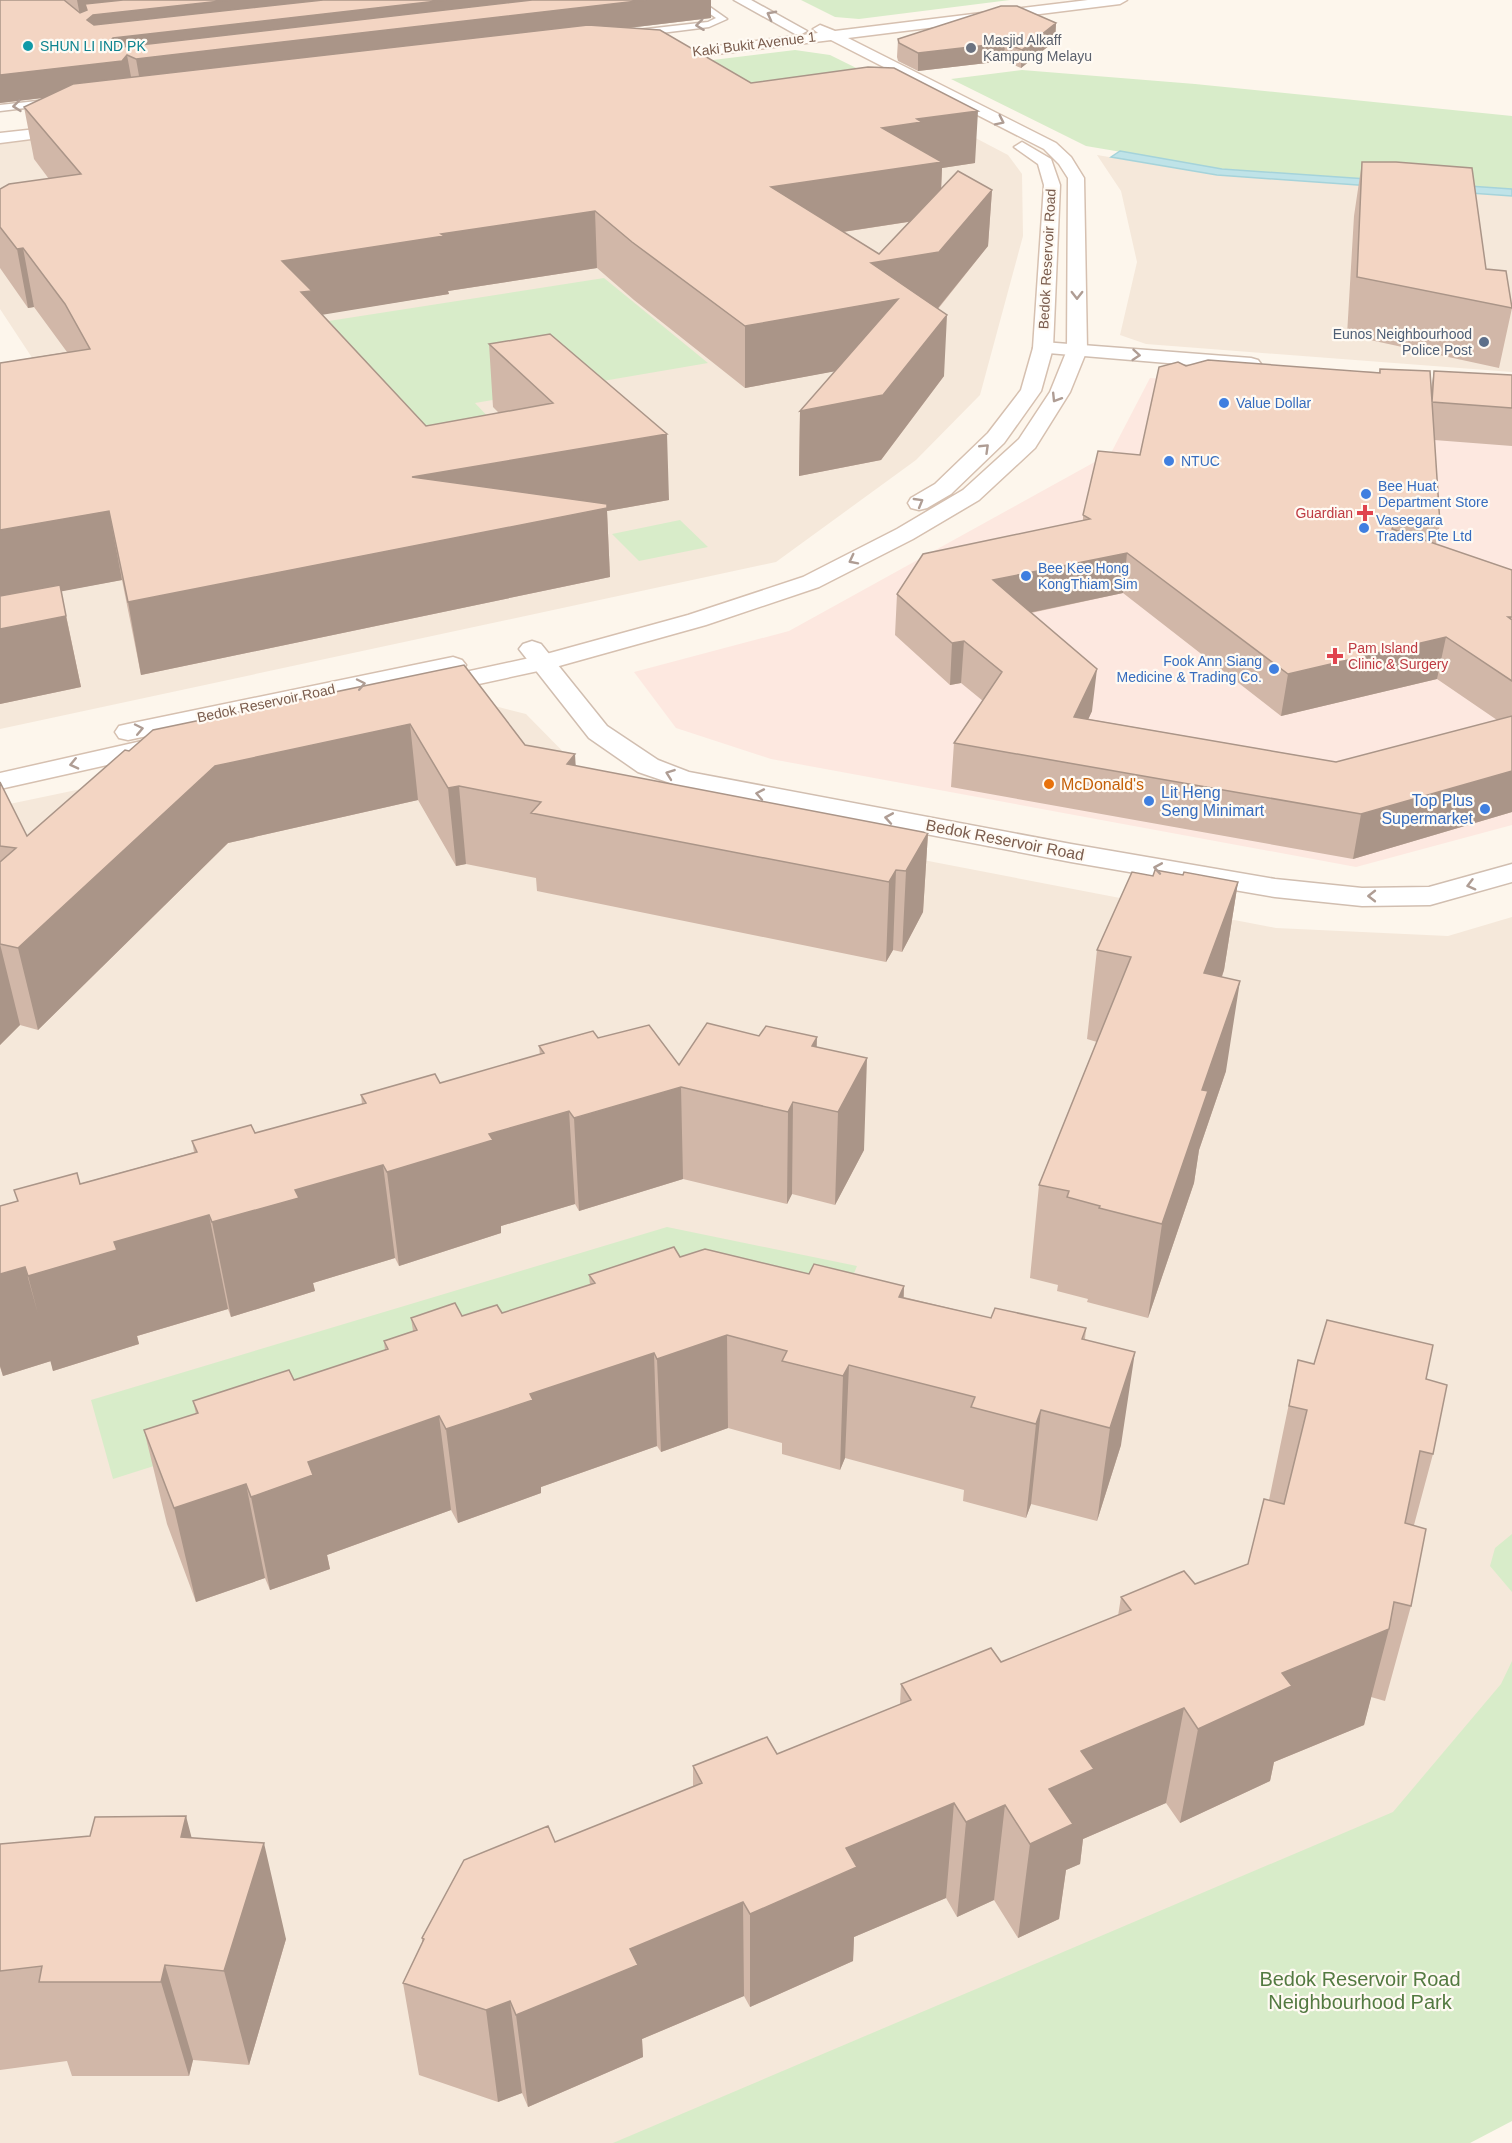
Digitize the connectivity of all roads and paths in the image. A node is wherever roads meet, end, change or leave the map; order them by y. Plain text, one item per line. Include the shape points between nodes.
1 (741, 0) edge
2 (768, 0) edge
3 (1067, 0) edge
4 (1120, 0) edge
5 (692, 1) edge
6 (914, 24) junction
7 (814, 33) junction
8 (618, 35) edge
9 (861, 51) junction
10 (637, 56) edge
11 (69, 101) edge
12 (0, 108) edge
13 (0, 130) edge
14 (0, 138) edge
15 (1043, 348) junction
16 (1077, 350) junction
17 (1273, 366) edge
18 (538, 656) junction
19 (186, 729) junction
20 (0, 759) edge
21 (0, 781) edge
22 (1512, 873) edge

7 -> 1 main road
2 - 7 main road
3 - 7 main road
4 - 6 main road
5 -> 8 lane via 723,19
6 - 7 main road
6 - 9 main road via 866,37
7 - 9 main road, Bedok Reservoir Road
7 - 10 main road, Kaki Bukit Avenue 1
7 - 15 main road, Bedok Reservoir Road via 1045,162 1052,185
9 -> 16 main road, Bedok Reservoir Road via 1050,146 1067,162 1076,178
11 -> 12 lane
13 - 14 main road via 83,125
15 - 16 main road, Bedok Reservoir Road
18 -> 15 main road, Bedok Reservoir Road via 782,571 878,526 943,489 996,438 1030,391
16 -> 17 main road, Bedok Reservoir Road
16 -> 18 main road, Bedok Reservoir Road via 1060,392 1027,442 971,495 905,534 811,582 697,620
18 - 19 main road, Bedok Reservoir Road
22 -> 18 main road, Bedok Reservoir Road via 1430,896 1362,897 1275,888 682,779 648,766 597,732
20 -> 19 main road, Bedok Reservoir Road
19 -> 21 main road, Bedok Reservoir Road

